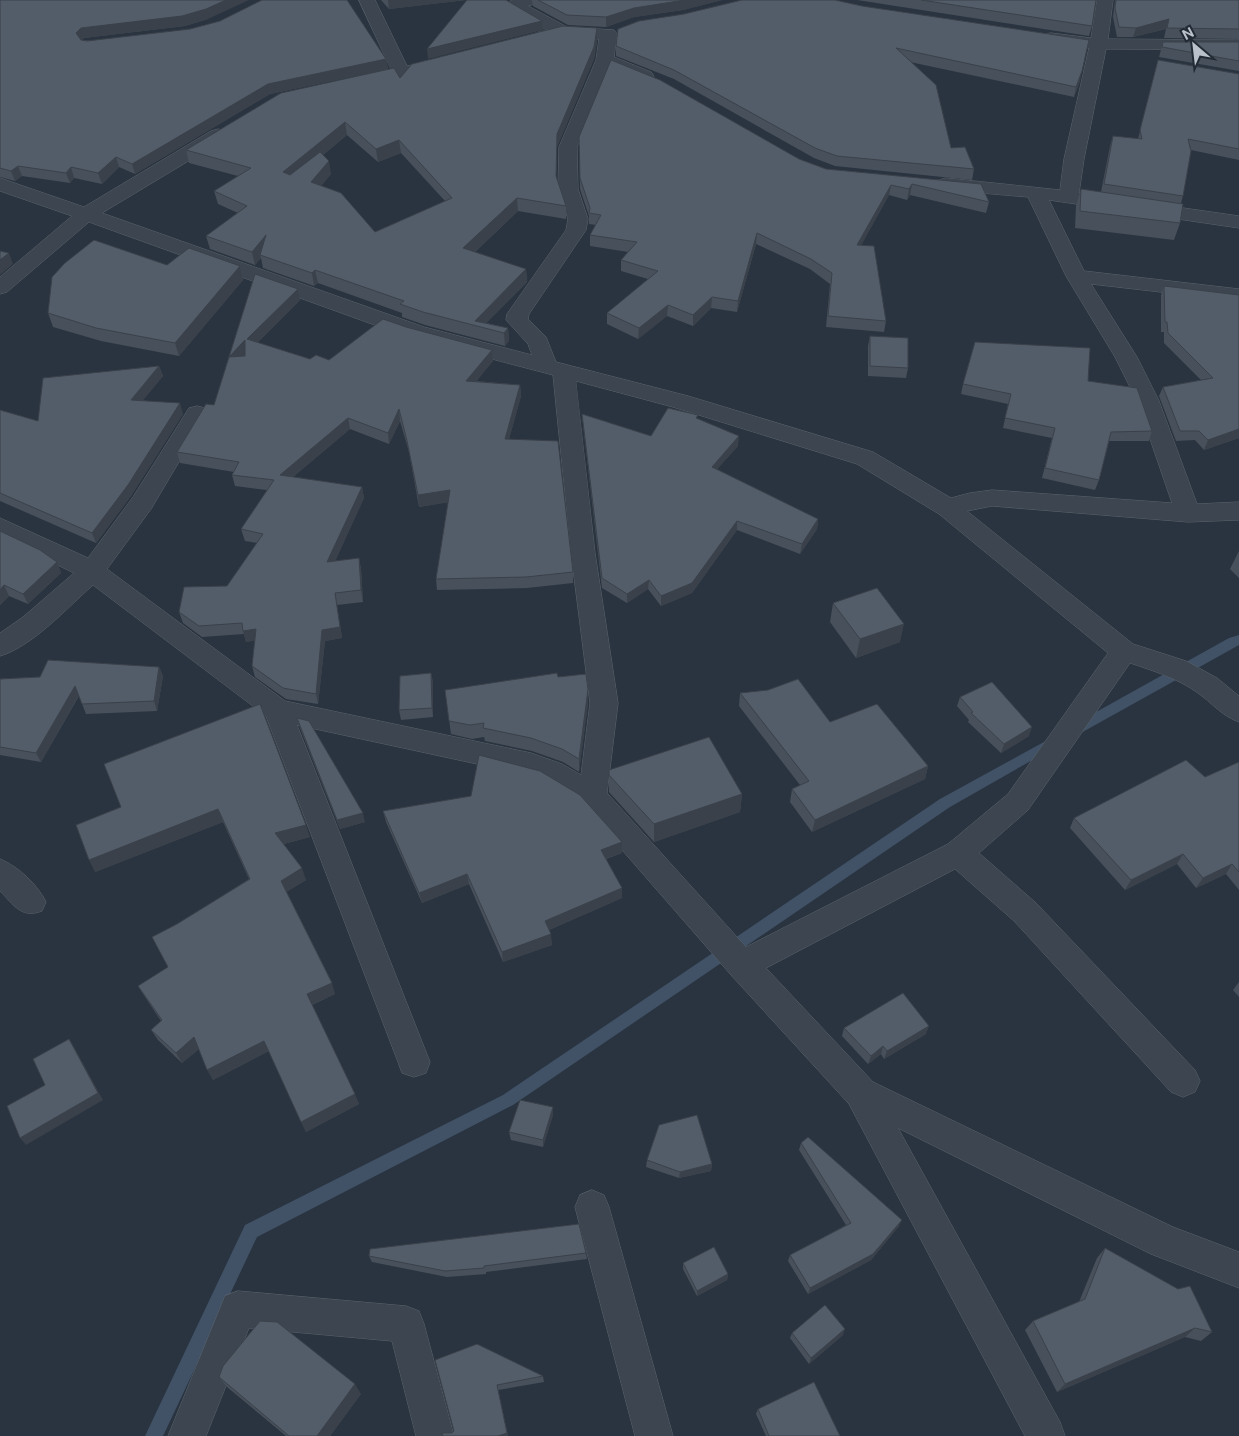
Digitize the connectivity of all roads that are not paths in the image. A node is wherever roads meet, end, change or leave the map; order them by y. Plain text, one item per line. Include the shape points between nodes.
1 (367, 0) edge
2 (1105, 0) edge
3 (513, 2) edge
4 (562, 32) junction
5 (1038, 36) edge
6 (524, 42) edge
7 (1239, 45) edge
8 (1097, 48) junction
9 (458, 59) edge
10 (605, 60) junction
11 (1144, 61) dead end
12 (401, 73) junction
13 (658, 81) edge
14 (346, 85) edge
15 (231, 127) edge
16 (929, 182) edge
17 (0, 184) edge
18 (1035, 192) junction
19 (1068, 197) junction
20 (87, 214) junction
21 (1239, 222) edge
22 (1076, 276) junction
23 (0, 288) edge
24 (1239, 295) edge
25 (556, 369) junction
26 (196, 412) dead end
27 (948, 508) junction
28 (1239, 511) edge
29 (1188, 513) junction
30 (0, 527) edge
31 (92, 571) junction
32 (0, 646) edge
33 (1124, 651) junction
34 (277, 710) junction
35 (1239, 711) edge
36 (592, 796) junction
37 (958, 853) junction
38 (0, 872) edge
39 (31, 902) dead end
40 (742, 965) junction
41 (414, 1062) dead end
42 (1183, 1081) dead end
43 (861, 1093) junction
44 (592, 1207) dead end
45 (1239, 1270) edge
46 (187, 1436) edge
47 (435, 1436) edge
48 (654, 1436) edge
49 (1046, 1436) edge

1 - 12 street
2 - 8 street
3 - 4 street
4 - 6 street
4 - 10 street via 614,32
5 - 8 street
7 - 8 street
8 - 11 street
8 - 19 street
9 - 12 street
10 - 13 street
10 - 25 street via 568,147 568,189 578,219 576,230 517,320 538,342
12 - 14 street
15 - 20 street
16 - 18 street
17 - 20 street
18 - 19 street
18 - 22 street
19 - 21 street
20 - 23 street
20 - 25 street via 416,332
22 - 24 street
22 - 29 street via 1126,357 1148,401
25 - 27 street via 680,401 865,458
25 - 36 street via 604,703
26 - 31 street via 142,503
27 - 29 street via 970,500 992,498
27 - 33 street
28 - 29 street
30 - 31 street
31 - 32 street via 32,624
31 - 34 street
33 - 35 street via 1177,668 1206,685
33 - 37 street via 1018,802
34 - 36 street via 531,764 552,772
34 - 41 street
36 - 40 street
37 - 40 street
37 - 42 street via 1025,912
38 - 39 street
40 - 43 street
43 - 45 street via 1164,1241
43 - 49 street
44 - 48 street
46 - 47 street via 238,1309 406,1324

